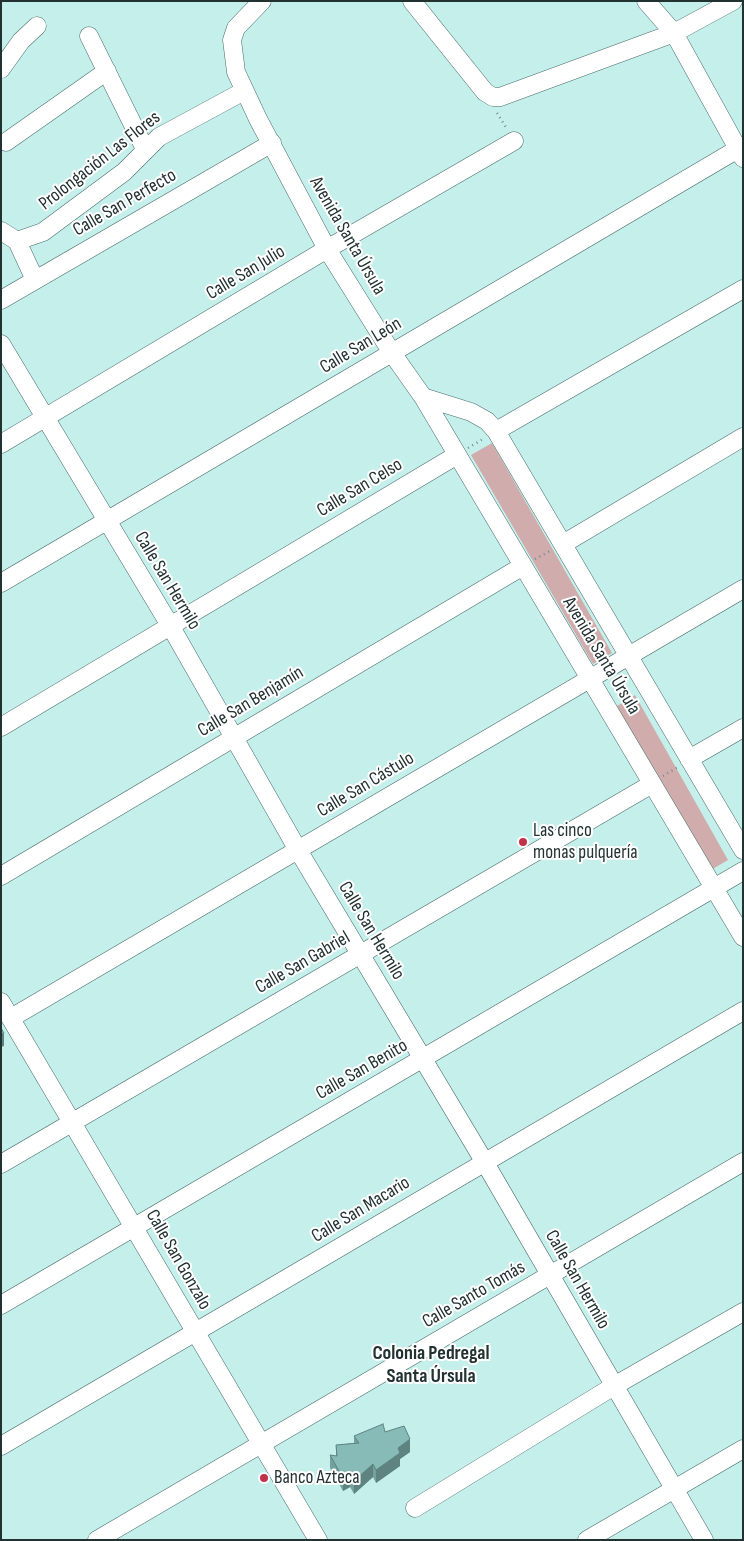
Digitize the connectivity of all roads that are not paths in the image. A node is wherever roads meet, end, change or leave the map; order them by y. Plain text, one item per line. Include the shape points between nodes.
1 (262, 1) edge
2 (412, 1) edge
3 (646, 1) edge
4 (733, 1) edge
5 (37, 26) dead end
6 (674, 33) junction
7 (89, 36) dead end
8 (1, 69) edge
9 (106, 71) junction
10 (244, 91) junction
11 (514, 141) road end
12 (6, 142) dead end
13 (272, 143) junction
14 (145, 150) junction
15 (741, 151) edge
16 (1, 231) edge
17 (17, 241) junction
18 (328, 249) junction
19 (35, 280) junction
20 (743, 288) edge
21 (1, 300) edge
22 (1, 344) edge
23 (392, 352) junction
24 (423, 397) junction
25 (46, 418) junction
26 (496, 431) junction
27 (743, 437) edge
28 (1, 444) edge
29 (457, 455) junction
30 (108, 521) junction
31 (563, 544) junction
32 (523, 566) junction
33 (1, 583) edge
34 (743, 589) edge
35 (171, 627) junction
36 (628, 655) junction
37 (590, 678) junction
38 (1, 727) edge
39 (743, 728) edge
40 (233, 737) junction
41 (689, 759) junction
42 (652, 784) junction
43 (298, 850) junction
44 (743, 850) edge
45 (743, 871) edge
46 (1, 876) edge
47 (714, 888) junction
48 (743, 936) edge
49 (360, 955) junction
50 (1, 1002) edge
51 (743, 1012) edge
52 (11, 1018) junction
53 (423, 1059) junction
54 (73, 1122) junction
55 (484, 1161) junction
56 (743, 1162) edge
57 (1, 1164) edge
58 (134, 1228) junction
59 (550, 1275) junction
60 (1, 1306) edge
61 (743, 1312) edge
62 (196, 1334) junction
63 (614, 1386) junction
64 (260, 1444) junction
65 (1, 1446) edge
66 (743, 1449) edge
67 (674, 1488) junction
68 (415, 1508) dead end
69 (97, 1540) edge
70 (318, 1540) edge
71 (587, 1540) edge
72 (704, 1540) edge

1 - 10 street, Avenida Santa Úrsula via 236,28 232,40 236,72
2 - 6 street via 485,92 500,98
3 - 6 street
4 - 6 street
5 - 8 street
6 - 15 street
7 - 9 street
9 - 12 street
9 - 14 street
10 - 13 street, Avenida Santa Úrsula
10 - 14 street, Prolongación Las Flores via 159,137
11 - 18 street, Calle San Julio
13 - 18 street, Avenida Santa Úrsula
13 - 19 street, Calle San Perfecto
14 - 17 street, Prolongación Las Flores via 124,172 43,232
15 - 23 street, Calle San León
16 - 17 street
17 - 19 street
18 - 23 street, Avenida Santa Úrsula
18 - 25 street, Calle San Julio
19 - 21 street, Calle San Perfecto
20 - 26 street
22 - 25 street, Calle San Hermilo
23 - 24 street, Avenida Santa Úrsula
23 - 30 street, Calle San León
24 - 26 street, Avenida Santa Úrsula via 471,412 487,421
24 - 29 street, Avenida Santa Úrsula
25 - 28 street, Calle San Julio
25 - 30 street, Calle San Hermilo
26 - 31 street, Avenida Santa Úrsula
27 - 31 street
29 - 32 street, Avenida Santa Úrsula
29 - 35 street, Calle San Celso
30 - 33 street, Calle San León
30 - 35 street, Calle San Hermilo
31 - 36 street, Avenida Santa Úrsula
32 - 37 street, Avenida Santa Úrsula
32 - 40 street, Calle San Benjamín
34 - 36 street, Calle San Cástulo
35 - 38 street, Calle San Celso
35 - 40 street, Calle San Hermilo
36 - 37 street, Calle San Cástulo
36 - 41 street, Avenida Santa Úrsula
37 - 42 street, Avenida Santa Úrsula
37 - 43 street, Calle San Cástulo
39 - 41 street
40 - 43 street, Calle San Hermilo
40 - 46 street, Calle San Benjamín
41 - 44 street, Avenida Santa Úrsula
42 - 47 street, Avenida Santa Úrsula
42 - 49 street, Calle San Gabriel
43 - 49 street, Calle San Hermilo
43 - 52 street, Calle San Cástulo
45 - 47 street, Calle San Benito
47 - 48 street, Avenida Santa Úrsula
47 - 53 street, Calle San Benito
49 - 53 street, Calle San Hermilo
49 - 54 street, Calle San Gabriel
50 - 52 street, Calle San Gonzalo
51 - 55 street, Calle San Macario
52 - 54 street, Calle San Gonzalo
53 - 55 street, Calle San Hermilo
53 - 58 street, Calle San Benito
54 - 57 street, Calle San Gabriel
54 - 58 street, Calle San Gonzalo
55 - 59 street, Calle San Hermilo
55 - 62 street, Calle San Macario
56 - 59 street, Calle Santo Tomás
58 - 60 street, Calle San Benito
58 - 62 street, Calle San Gonzalo
59 - 63 street, Calle San Hermilo
59 - 64 street, Calle Santo Tomás
61 - 63 street
62 - 64 street, Calle San Gonzalo
62 - 65 street, Calle San Macario
63 - 67 street, Calle San Hermilo
63 - 68 street
64 - 69 street, Calle Santo Tomás
64 - 70 street, Calle San Gonzalo
66 - 67 street
67 - 71 street
67 - 72 street, Calle San Hermilo

